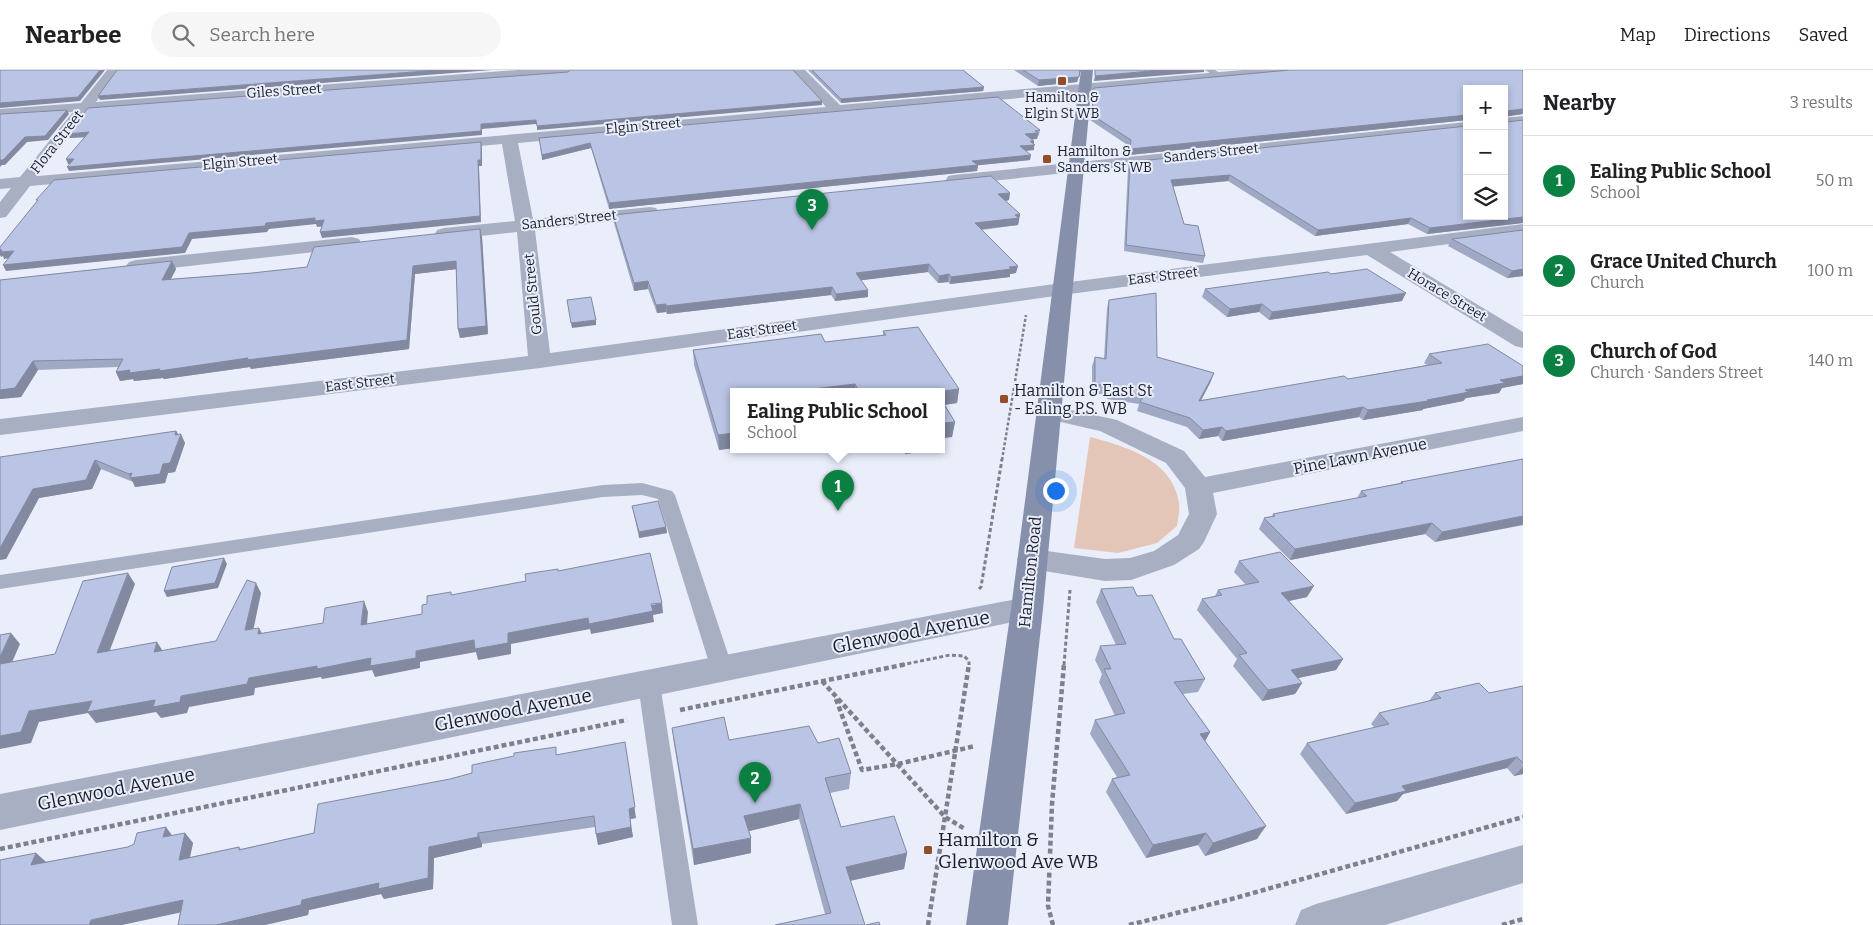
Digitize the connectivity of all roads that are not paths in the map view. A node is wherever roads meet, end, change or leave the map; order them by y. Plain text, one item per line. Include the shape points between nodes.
1 (114, 70) edge
2 (568, 70) edge
3 (798, 70) edge
4 (1287, 70) edge
5 (1215, 73) edge
6 (1086, 79) edge
7 (84, 106) junction
8 (836, 110) junction
9 (0, 113) edge
10 (1523, 120) edge
11 (1508, 122) edge
12 (1463, 126) edge
13 (509, 138) junction
14 (1076, 167) junction
15 (26, 182) junction
16 (938, 182) edge
17 (0, 184) edge
18 (663, 211) edge
19 (0, 213) edge
20 (525, 225) junction
21 (1523, 229) edge
22 (426, 236) edge
23 (366, 242) edge
24 (1371, 249) junction
25 (119, 268) edge
26 (1062, 289) junction
27 (1523, 342) edge
28 (540, 361) junction
29 (1048, 412) junction
30 (1523, 424) edge
31 (0, 427) edge
32 (1198, 487) junction
33 (1032, 559) junction
34 (0, 582) edge
35 (1027, 609) junction
36 (722, 669) junction
37 (652, 699) junction
38 (0, 812) edge
39 (1523, 864) edge
40 (685, 925) edge
41 (987, 925) edge
42 (1316, 925) edge

1 - 7 street, Flora Street
2 - 7 street, Giles Street
3 - 8 street
4 - 5 street, Elgin Street
5 - 6 street, Elgin Street
6 - 8 street, Elgin Street
6 - 14 main road, Hamilton Road
7 - 9 street, Giles Street
7 - 15 street, Flora Street
8 - 13 street, Elgin Street
10 - 11 street
12 - 14 street, Sanders Street
13 - 15 street, Elgin Street
13 - 20 street, Gould Street
14 - 16 street, Sanders Street
14 - 26 main road, Hamilton Road
15 - 17 street, Elgin Street
15 - 19 street, Flora Street
18 - 20 street, Sanders Street
20 - 22 street, Sanders Street
20 - 28 street, Gould Street
21 - 24 street, East Street
23 - 25 street
24 - 26 street, East Street
24 - 27 street, Horace Street
26 - 28 street, East Street
26 - 29 main road, Hamilton Road
28 - 31 street, East Street
29 - 32 street via 1108,425 1175,457
29 - 33 main road, Hamilton Road
30 - 32 street, Pine Lawn Avenue
32 - 33 street via 1203,514 1189,542 1164,558 1131,569 1105,570
33 - 35 main road, Hamilton Road
34 - 36 lane via 603,491 642,488 666,495
35 - 36 street, Glenwood Avenue
35 - 41 main road, Hamilton Road
36 - 37 street, Glenwood Avenue
37 - 38 street, Glenwood Avenue
37 - 40 lane
39 - 42 street

